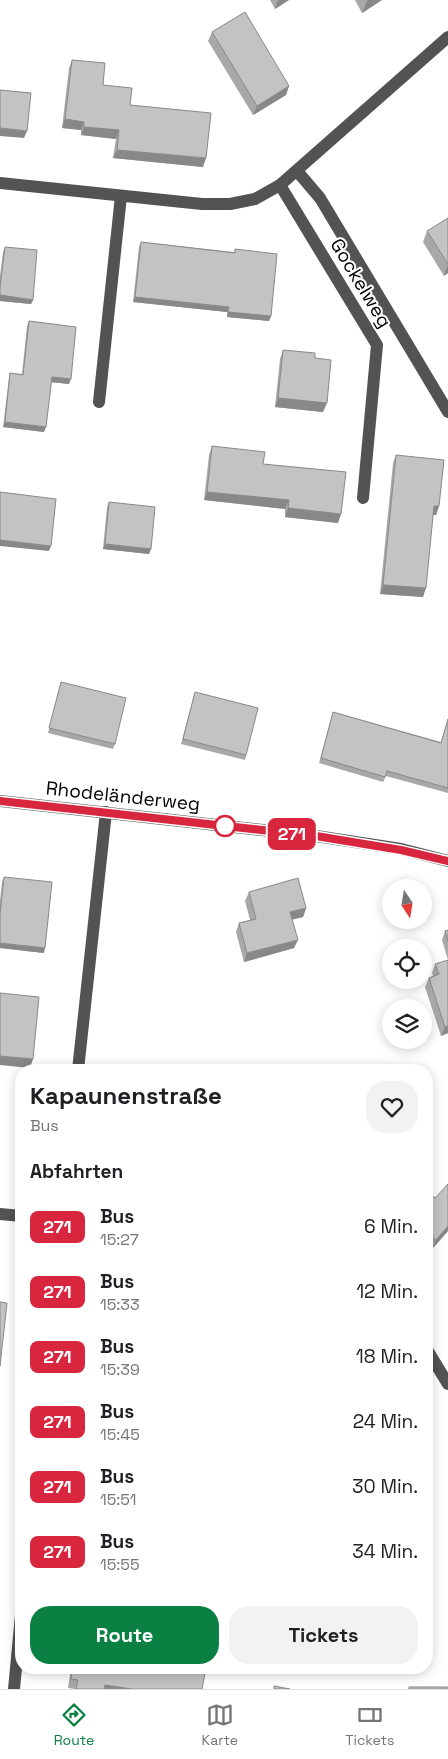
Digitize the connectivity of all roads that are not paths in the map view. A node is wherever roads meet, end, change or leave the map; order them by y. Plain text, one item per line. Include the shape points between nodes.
1 (448, 37) edge
2 (297, 171) junction
3 (0, 182) edge
4 (280, 185) junction
5 (121, 196) junction
6 (100, 402) dead end
7 (448, 412) edge
8 (363, 498) dead end
9 (0, 801) edge
10 (106, 812) junction
11 (448, 861) edge
12 (79, 1064) edge
13 (0, 1214) edge
14 (15, 1215) edge
15 (433, 1359) edge
16 (448, 1384) edge
17 (15, 1674) edge
18 (14, 1689) edge

1 - 2 street
2 - 4 street
2 - 7 street via 320,198
3 - 5 street
4 - 5 street via 255,199 230,204
4 - 8 street, Gockelweg via 377,345
5 - 6 street
9 - 10 street, Rhodeländerweg
10 - 11 street, Rhodeländerweg via 316,836
10 - 12 street
13 - 14 street
15 - 16 street
17 - 18 street

